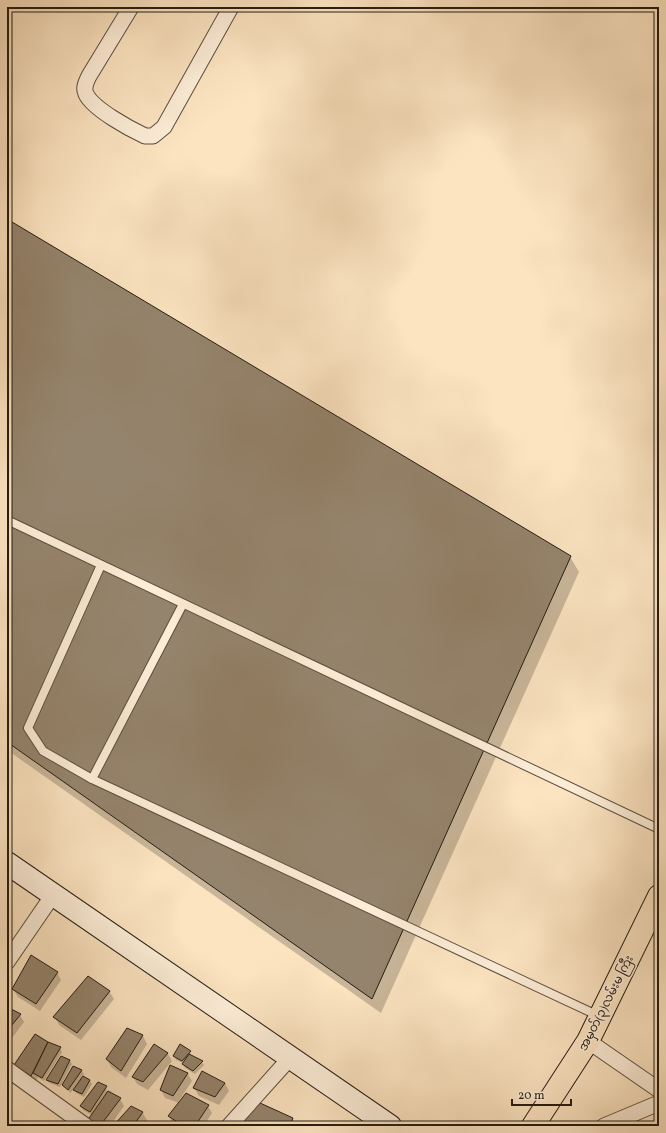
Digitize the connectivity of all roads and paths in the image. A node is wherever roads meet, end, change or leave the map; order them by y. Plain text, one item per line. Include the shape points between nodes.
1 (131, 7) edge
2 (231, 7) edge
3 (7, 520) edge
4 (101, 565) junction
5 (183, 604) junction
6 (92, 779) junction
7 (659, 829) edge
8 (7, 863) edge
9 (53, 895) junction
10 (659, 896) edge
11 (7, 962) edge
12 (600, 1016) junction
13 (588, 1041) junction
14 (290, 1058) junction
15 (7, 1069) edge
16 (659, 1090) edge
17 (659, 1103) edge
18 (86, 1126) edge
19 (229, 1126) edge
20 (389, 1126) edge
21 (533, 1126) edge
22 (604, 1126) edge

1 - 2 street via 85,85 92,104 145,136 152,136 164,127
3 - 4 lane
4 - 5 lane
4 - 6 lane via 28,728 43,751
5 - 6 lane
5 - 7 lane
6 - 12 lane
8 - 9 street
9 - 11 street
9 - 14 street
10 - 12 main road, အမှတ်(၃)လမ်းမ ကြီး
12 - 13 main road, အမှတ်(၃)လမ်းမ ကြီး
13 - 16 street
13 - 21 main road, အမှတ်(၃)လမ်းမ ကြီး
14 - 19 street
14 - 20 street
15 - 18 street
17 - 22 street

